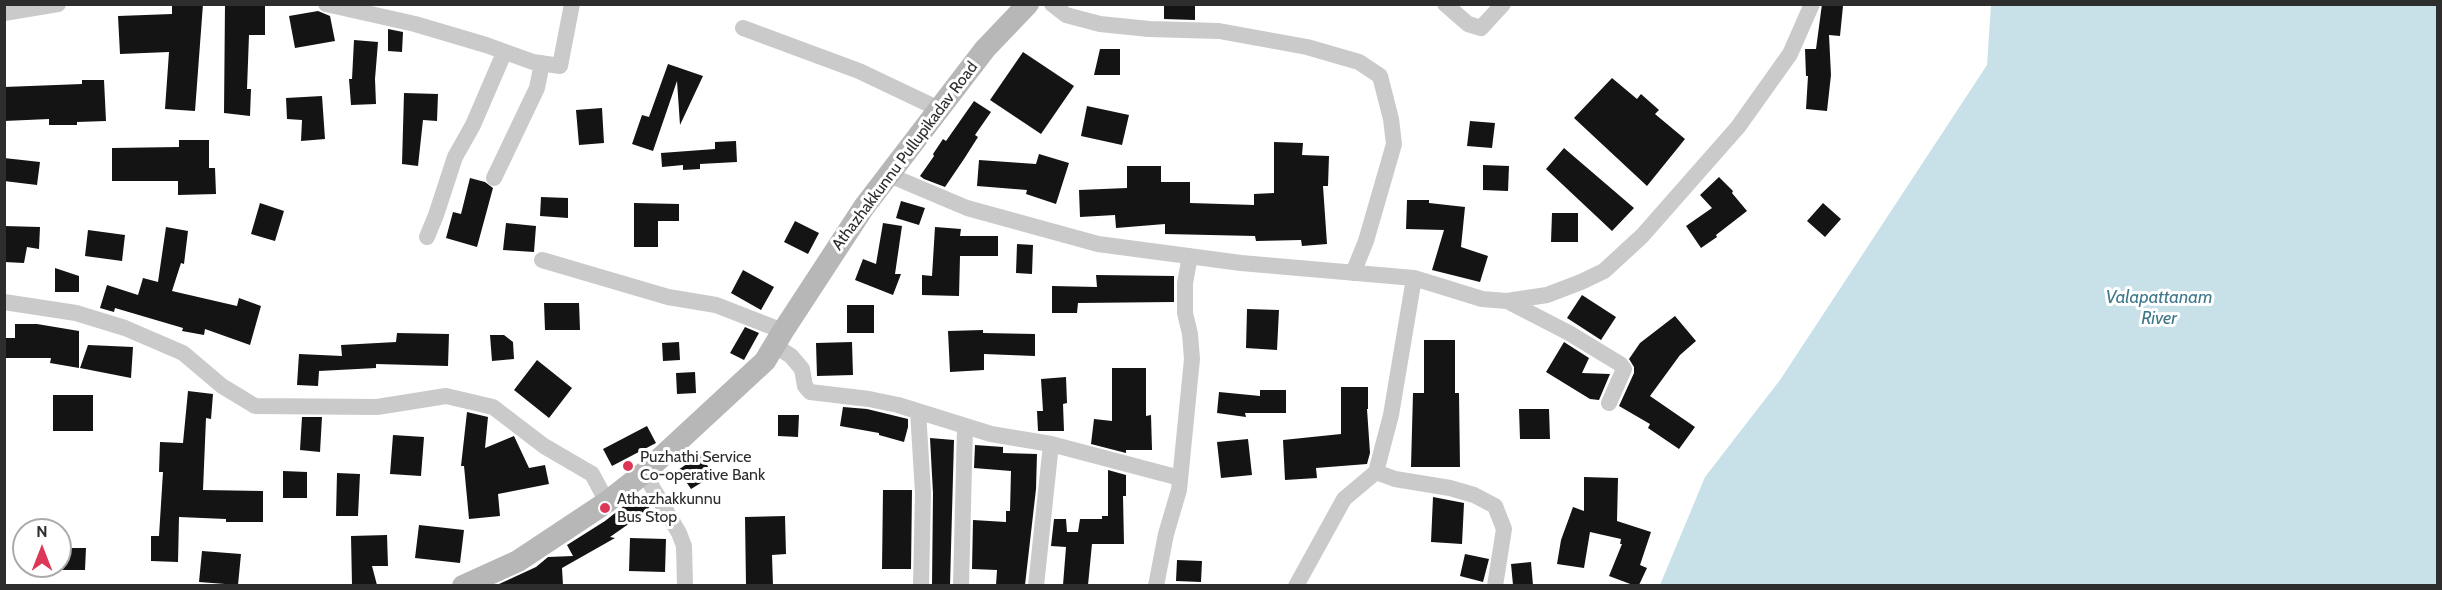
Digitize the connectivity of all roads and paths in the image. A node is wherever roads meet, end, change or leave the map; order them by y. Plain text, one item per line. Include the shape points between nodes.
1 (58, 4) edge
2 (326, 4) edge
3 (572, 4) edge
4 (1028, 4) edge
5 (1052, 4) edge
6 (1444, 4) edge
7 (1503, 4) edge
8 (1812, 4) edge
9 (4, 13) edge
10 (743, 28) dead end
11 (504, 53) junction
12 (542, 63) junction
13 (939, 110) junction
14 (889, 175) junction
15 (494, 178) dead end
16 (427, 237) dead end
17 (1190, 256) junction
18 (542, 260) dead end
19 (1353, 273) junction
20 (1414, 278) junction
21 (1507, 301) junction
22 (4, 302) edge
23 (778, 338) junction
24 (1609, 402) dead end
25 (918, 411) junction
26 (965, 427) junction
27 (1051, 444) junction
28 (1376, 472) junction
29 (644, 473) junction
30 (1180, 478) junction
31 (607, 502) junction
32 (463, 585) edge
33 (685, 585) edge
34 (921, 585) edge
35 (962, 585) edge
36 (1036, 585) edge
37 (1156, 585) edge
38 (1296, 585) edge
39 (1495, 585) edge

1 - 9 street
2 - 11 street via 415,24
3 - 12 street via 560,66
4 - 13 main road, Athazhakkunnu Pullupikadav Road via 986,49
5 - 19 street via 1066,15 1100,24 1219,31 1306,48 1359,62 1380,76 1394,144
6 - 7 street via 1468,24 1481,28
8 - 21 street via 1790,54 1738,127 1642,236 1604,271 1547,295
10 - 13 street via 859,71
11 - 12 street
11 - 16 street via 455,157
12 - 15 street via 537,88
13 - 14 main road, Athazhakkunnu Pullupikadav Road
14 - 17 street via 967,208 1098,244
14 - 23 main road, Athazhakkunnu Pullupikadav Road
17 - 19 street
17 - 30 street via 1185,312 1192,359
18 - 23 street via 668,297 716,305
19 - 20 street
20 - 21 street via 1482,299
20 - 28 street via 1391,415
21 - 24 street via 1620,364 1624,369
22 - 31 street via 76,312 125,328 183,353 222,387 255,406 377,406 446,396 493,407 544,446 591,474
23 - 25 street via 802,369 805,387 810,392 870,399
23 - 29 main road, Athazhakkunnu Pullupikadav Road via 765,361
25 - 26 street
25 - 34 street via 923,493
26 - 27 street
26 - 35 street
27 - 30 street
27 - 36 street
28 - 38 street via 1344,499
28 - 39 street via 1450,488 1495,506 1504,529
29 - 31 main road, Athazhakkunnu Pullupikadav Road
29 - 33 street via 679,532 684,546
30 - 37 street
31 - 32 main road, Athazhakkunnu Pullupikadav Road via 518,561

